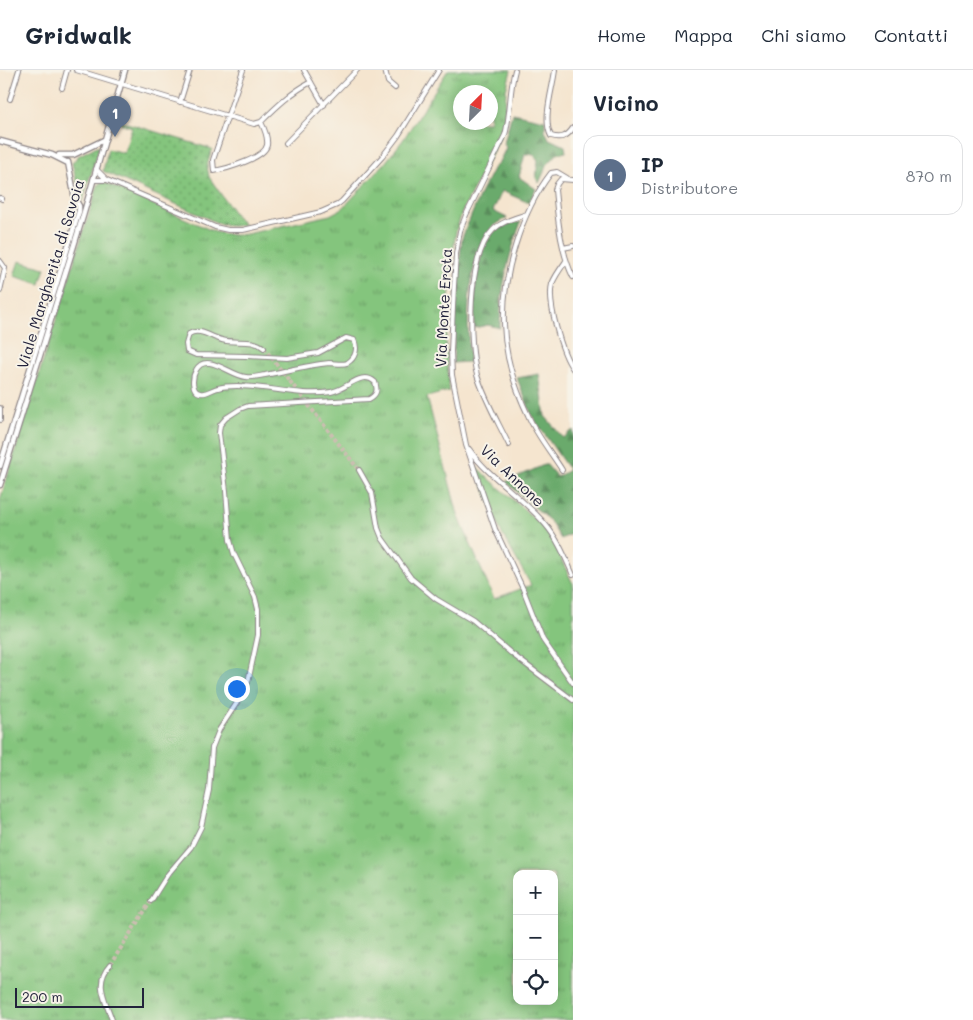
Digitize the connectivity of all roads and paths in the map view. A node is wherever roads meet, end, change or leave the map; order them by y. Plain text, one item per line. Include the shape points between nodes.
1 (18, 70) edge
2 (67, 70) edge
3 (76, 70) edge
4 (125, 70) edge
5 (190, 70) edge
6 (243, 70) edge
7 (304, 70) edge
8 (357, 70) edge
9 (385, 70) edge
10 (439, 70) edge
11 (515, 70) edge
12 (556, 70) edge
13 (311, 82) junction
14 (121, 84) junction
15 (62, 88) dead end
16 (395, 88) dead end
17 (10, 99) dead end
18 (180, 102) junction
19 (324, 104) junction
20 (227, 116) junction
21 (261, 122) junction
22 (573, 128) edge
23 (0, 141) edge
24 (102, 142) junction
25 (286, 143) dead end
26 (52, 155) junction
27 (72, 155) junction
28 (68, 163) junction
29 (96, 169) junction
30 (566, 178) junction
31 (93, 180) junction
32 (107, 180) junction
33 (573, 180) edge
34 (86, 204) junction
35 (79, 206) junction
36 (528, 214) junction
37 (573, 246) edge
38 (563, 248) junction
39 (0, 261) edge
40 (566, 261) junction
41 (573, 277) edge
42 (0, 291) edge
43 (264, 348) tunnel mouth
44 (573, 369) edge
45 (0, 408) edge
46 (0, 420) edge
47 (466, 445) junction
48 (509, 445) dead end
49 (1, 458) edge
50 (0, 466) edge
51 (359, 470) tunnel mouth
52 (562, 470) dead end
53 (0, 485) edge
54 (573, 574) edge
55 (573, 683) edge
56 (573, 700) edge
57 (151, 901) tunnel mouth
58 (110, 964) tunnel mouth
59 (112, 1020) edge

1 - 17 street
2 - 15 street
3 - 14 street
4 - 14 street, Viale Margherita di Savoia
5 - 18 street
6 - 20 street
7 - 13 street
8 - 19 street
9 - 16 street via 388,82
10 - 32 street via 389,149 342,201 329,209 243,230 228,230
11 - 47 street, Via Monte Ercta via 505,135 466,215 456,254 451,365
12 - 22 street via 548,130 551,136 558,138 565,137
13 - 19 street
13 - 21 street via 296,90
14 - 18 street
14 - 24 street, Viale Margherita di Savoia
18 - 20 street
19 - 25 street
20 - 21 street via 254,124
20 - 21 street via 213,160 214,171 263,153 267,146
23 - 26 street
24 - 27 street
24 - 29 street, Viale Margherita di Savoia
26 - 27 street
26 - 28 street
27 - 28 street
28 - 35 street
29 - 31 street, Viale Margherita di Savoia
29 - 32 street
30 - 33 street
30 - 36 street via 557,172 551,173
30 - 38 street via 558,182 555,190
31 - 32 street
31 - 34 street, Viale Margherita di Savoia
34 - 35 street
34 - 53 street, Viale Margherita di Savoia
35 - 49 street, Viale Margherita di Savoia
36 - 48 street via 501,224 485,240 477,265 472,302 472,340 477,373
36 - 52 street via 507,284 504,324 507,353 529,418
37 - 38 street
38 - 40 street
39 - 42 street via 5,268
40 - 41 street
40 - 44 street via 553,282 551,297 556,326
43 - 57 street via 254,342 220,340 197,331 189,334 186,344 187,351 196,355 287,358 318,353 346,338 354,340 356,346 354,357 344,364 328,363 248,378 203,363 194,375 195,390 204,393 219,387 243,386 330,392 369,377 377,390 369,399 248,406 231,414 220,425 230,540 255,597 258,635 248,682 212,748 209,790 201,827 191,847
45 - 46 street
47 - 54 street, Via Annone via 483,466 544,522 562,549
47 - 55 street, Via Monte Ercta via 495,530 544,640
49 - 50 street, Viale Margherita di Savoia
51 - 56 street via 372,493 382,538 411,578 436,600 473,621
58 - 59 street via 101,981

